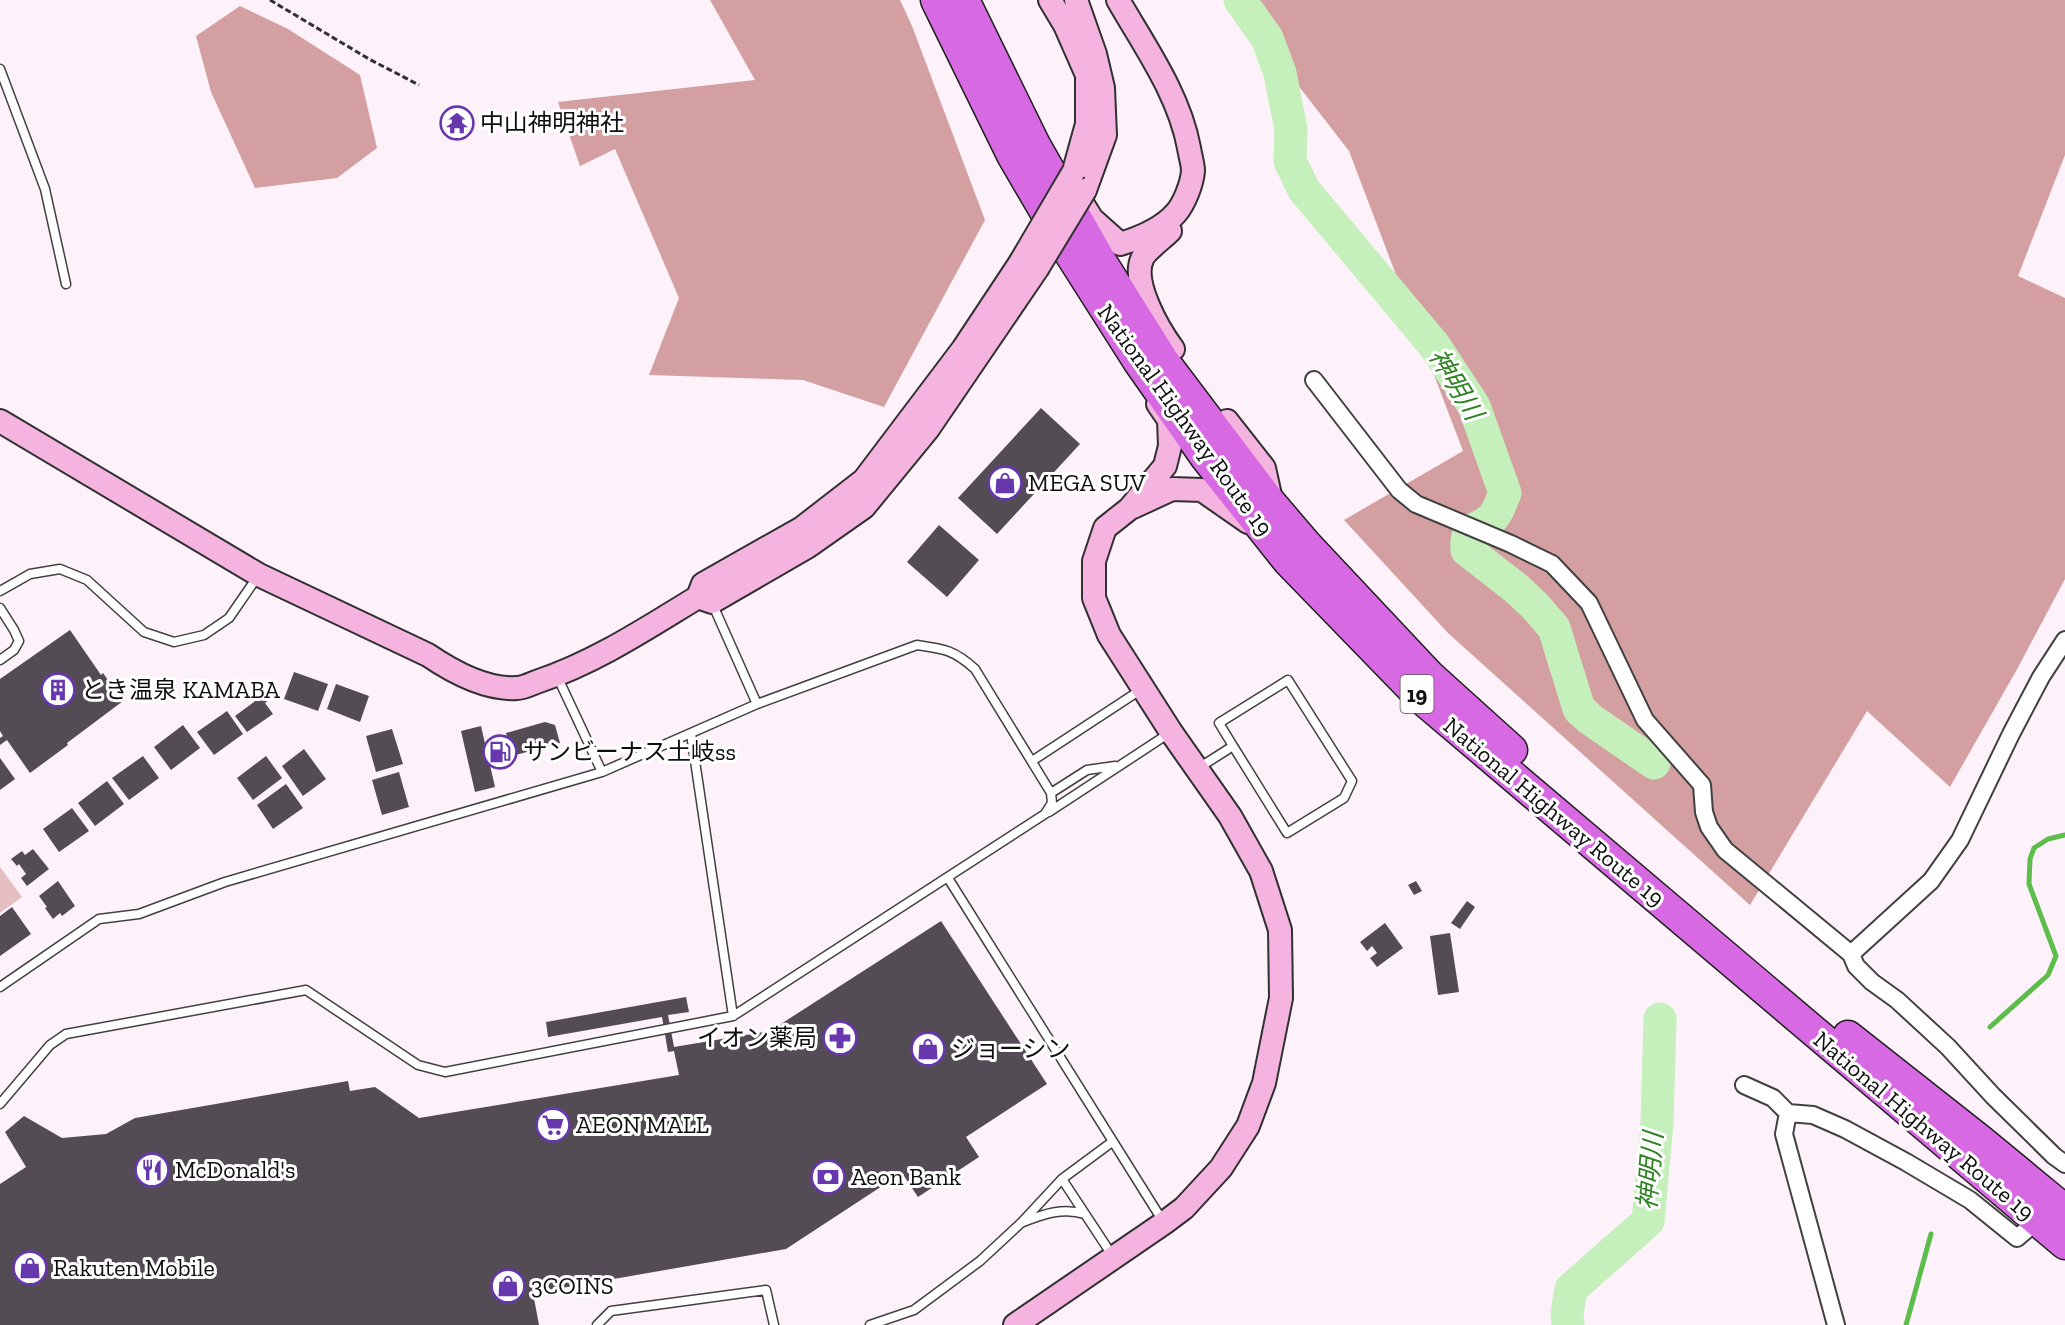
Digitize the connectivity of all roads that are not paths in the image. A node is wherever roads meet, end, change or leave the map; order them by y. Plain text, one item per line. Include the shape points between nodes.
1 (936, 0) edge
2 (964, 0) edge
3 (974, 0) edge
4 (1050, 0) edge
5 (1065, 0) edge
6 (1076, 0) edge
7 (1118, 0) edge
8 (1128, 0) edge
9 (1095, 54) junction
10 (0, 69) edge
11 (1080, 181) junction
12 (1070, 254) junction
13 (66, 284) dead end
14 (1314, 380) dead end
15 (0, 421) edge
16 (1271, 503) junction
17 (1129, 509) junction
18 (1271, 541) junction
19 (259, 574) junction
20 (0, 591) edge
21 (705, 600) junction
22 (0, 608) edge
23 (2065, 640) edge
24 (0, 660) edge
25 (557, 675) junction
26 (1143, 688) junction
27 (757, 704) junction
28 (1171, 732) junction
29 (691, 734) junction
30 (1233, 746) junction
31 (1032, 761) junction
32 (1120, 765) junction
33 (1197, 769) junction
34 (602, 772) junction
35 (1051, 793) junction
36 (1044, 814) junction
37 (948, 878) junction
38 (1851, 954) junction
39 (0, 987) edge
40 (733, 1016) junction
41 (1744, 1085) dead end
42 (0, 1104) edge
43 (1788, 1113) junction
44 (1112, 1142) junction
45 (2065, 1164) edge
46 (1062, 1179) junction
47 (1086, 1215) junction
48 (2051, 1215) edge
49 (1022, 1222) junction
50 (1164, 1223) junction
51 (2065, 1244) edge
52 (1114, 1258) junction
53 (597, 1325) edge
54 (774, 1325) edge
55 (870, 1325) edge
56 (1015, 1325) edge
57 (1836, 1325) edge

1 - 12 highway, National Highway Route 19 / 19 via 1012,155
2 - 16 highway, National Highway Route 19 / 19 via 1035,145 1100,258 1163,360
3 - 7 street via 1062,172 1092,219 1120,244 1144,236 1176,213 1193,171 1177,107
4 - 11 street via 1088,75
5 - 9 street
6 - 9 street
8 - 16 street via 1194,120 1202,148 1201,180 1193,208 1143,258 1139,277 1148,306 1169,344 1264,468
9 - 11 street via 1103,88 1105,135
10 - 13 lane via 45,189
11 - 21 street, bridge via 928,429 864,507 807,547
12 - 17 street via 1072,273 1169,420 1170,446 1165,466
12 - 18 highway, National Highway Route 19 / 19 via 1138,362
14 - 38 street via 1399,489 1416,504 1552,564 1589,603 1645,720 1702,785 1709,827 1725,850
15 - 19 street
16 - 48 highway, National Highway Route 19 / 19 via 1430,676 1613,841 1839,1029 1980,1140
17 - 18 street via 1172,489 1202,490
17 - 26 street via 1106,528 1094,561 1094,598 1108,635
18 - 48 highway, National Highway Route 19 / 19 via 1423,700
19 - 20 lane via 229,618 204,635 174,642 144,632 87,580 60,569 30,574
19 - 25 street via 482,683 518,688
21 - 25 street
21 - 27 lane
22 - 24 lane via 19,641
23 - 38 street via 2011,734 1960,840 1931,881
25 - 34 lane
26 - 28 street
26 - 31 lane
27 - 29 lane
27 - 31 lane via 917,645 943,648 975,669
28 - 32 lane
28 - 33 street
29 - 34 lane
29 - 40 lane
30 - 30 lane via 1219,723 1288,680 1352,781 1344,798 1287,833
30 - 33 lane
31 - 35 lane
32 - 35 lane via 1087,770
32 - 36 lane
33 - 50 street via 1262,871 1280,930 1281,998 1264,1083 1248,1126 1221,1168 1184,1208
34 - 39 lane via 225,882 139,914 99,919
35 - 36 lane via 1052,803
36 - 37 lane
37 - 40 lane
37 - 44 lane
38 - 45 street via 1856,966 1872,982 1947,1047
40 - 42 lane via 445,1072 418,1065 306,990 66,1034 50,1045
41 - 43 street via 1773,1098
43 - 48 street via 1813,1115 1855,1134 1970,1200 2017,1238
43 - 57 street via 1784,1134
44 - 46 lane
44 - 50 lane
46 - 47 lane
46 - 49 lane
47 - 49 lane via 1073,1210
47 - 52 lane
48 - 51 highway, National Highway Route 19 / 19
49 - 55 lane via 980,1261 914,1310
50 - 52 street
52 - 56 street
53 - 54 lane via 611,1311 766,1290

